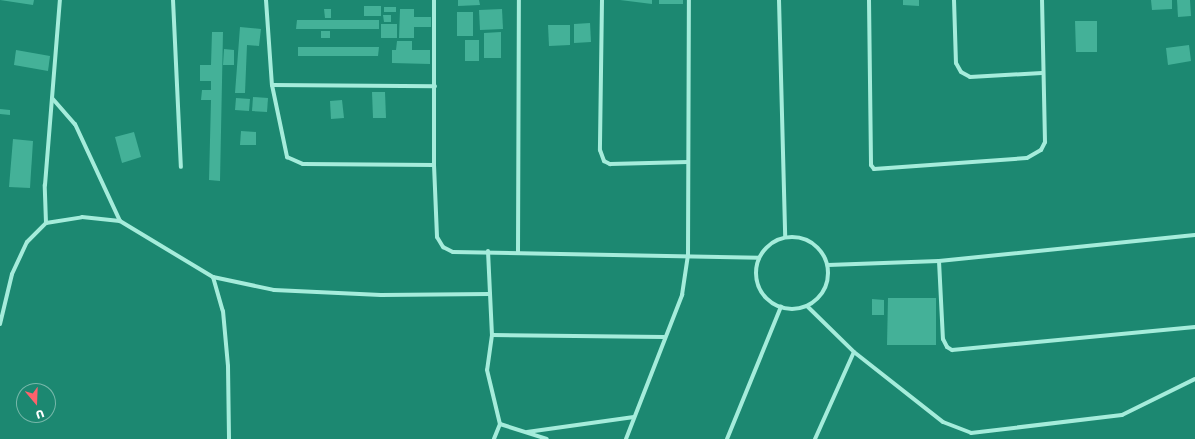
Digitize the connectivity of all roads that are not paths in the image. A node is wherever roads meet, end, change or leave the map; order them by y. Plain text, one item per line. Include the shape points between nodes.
1 (60, 0) edge
2 (173, 0) edge
3 (266, 0) edge
4 (434, 0) edge
5 (519, 0) edge
6 (602, 0) edge
7 (689, 0) edge
8 (779, 0) edge
9 (869, 0) edge
10 (954, 0) edge
11 (1042, 0) edge
12 (1042, 73) junction
13 (272, 86) junction
14 (435, 86) junction
15 (52, 98) junction
16 (688, 162) junction
17 (434, 165) junction
18 (181, 167) dead end
19 (120, 221) junction
20 (46, 223) junction
21 (1195, 235) edge
22 (785, 237) junction
23 (488, 251) junction
24 (518, 253) junction
25 (688, 255) junction
26 (759, 258) junction
27 (939, 261) junction
28 (828, 265) junction
29 (213, 277) junction
30 (490, 294) junction
31 (807, 306) junction
32 (780, 307) junction
33 (0, 324) edge
34 (1195, 327) edge
35 (492, 335) junction
36 (664, 337) junction
37 (854, 352) junction
38 (1195, 380) edge
39 (634, 417) junction
40 (500, 424) junction
41 (528, 432) junction
42 (229, 439) edge
43 (494, 439) edge
44 (547, 439) edge
45 (626, 439) edge
46 (727, 439) edge
47 (815, 439) edge

1 - 15 street
2 - 18 street
3 - 13 street
4 - 14 street
5 - 24 street
6 - 16 street via 600,150 604,161 610,164
7 - 16 street
8 - 22 street
9 - 12 street via 872,168 1027,158 1035,155 1042,150 1045,142
10 - 12 street via 956,63 961,72 970,78
11 - 12 street
13 - 14 street
13 - 17 street via 284,153 295,162
14 - 17 street
15 - 19 street via 75,124
15 - 20 street via 45,186
16 - 25 street
17 - 23 street via 437,237 443,247 453,252
19 - 20 street via 82,217
19 - 29 street
20 - 33 street via 27,242 18,259
21 - 27 street
22 - 26 street via 765,248
22 - 28 street via 812,242
23 - 24 street
23 - 30 street
24 - 25 street
25 - 26 street
25 - 36 street via 682,295
26 - 32 street via 756,278 764,296
27 - 28 street
27 - 34 street via 944,339 947,347 952,350
28 - 31 street via 828,281 820,296
29 - 30 street via 274,290 381,294
29 - 42 street via 223,311 228,366
30 - 35 street
31 - 32 street via 798,309
31 - 37 street
32 - 46 street
35 - 36 street
35 - 40 street via 487,370
36 - 39 street
37 - 38 street via 943,422 972,433 1122,415
37 - 47 street
39 - 41 street
39 - 45 street
40 - 41 street
40 - 43 street
41 - 44 street

